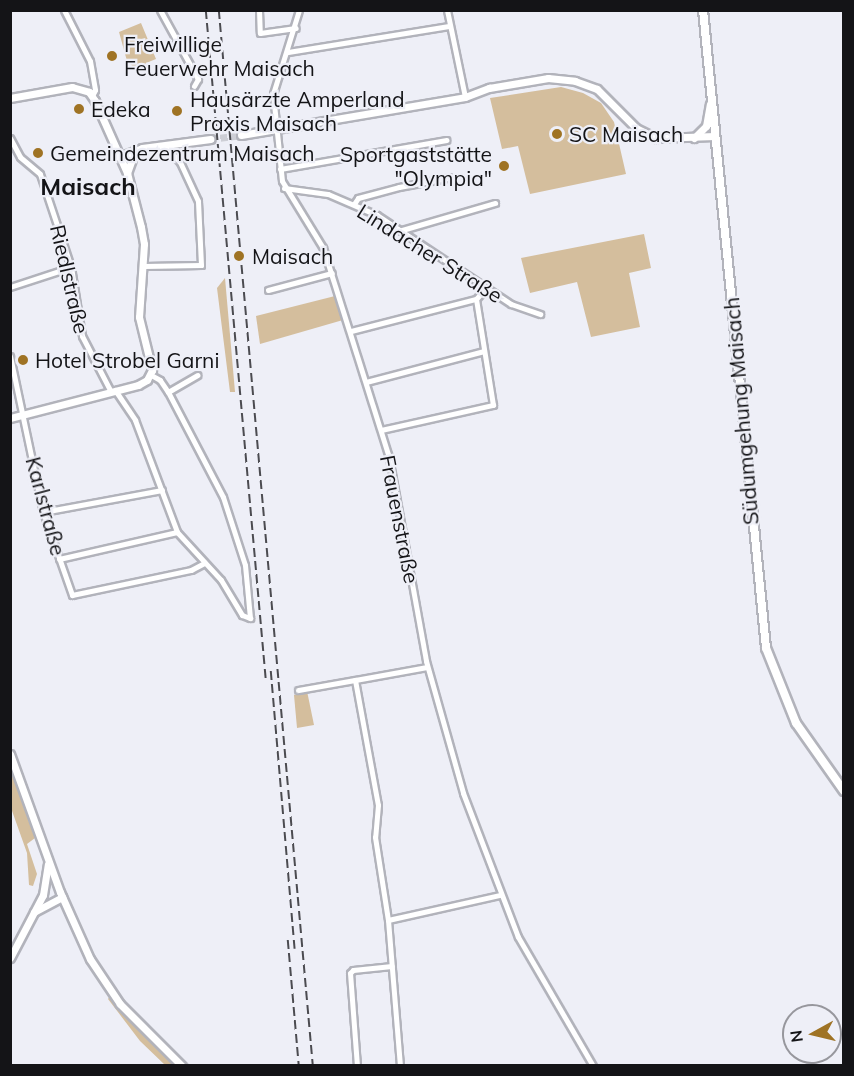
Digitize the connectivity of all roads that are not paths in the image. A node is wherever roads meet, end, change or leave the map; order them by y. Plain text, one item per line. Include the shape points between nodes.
1 (64, 10) edge
2 (160, 10) edge
3 (258, 10) edge
4 (299, 10) edge
5 (447, 10) edge
6 (703, 10) edge
7 (449, 26) junction
8 (296, 28) junction
9 (288, 52) junction
10 (194, 86) dead end
11 (92, 96) junction
12 (465, 97) junction
13 (10, 98) edge
14 (711, 98) junction
15 (277, 130) junction
16 (241, 135) tunnel mouth
17 (715, 136) junction
18 (10, 138) edge
19 (694, 138) junction
20 (210, 139) tunnel mouth
21 (447, 140) dead end
22 (164, 145) junction
23 (14, 148) junction
24 (114, 148) junction
25 (134, 154) junction
26 (12, 156) edge
27 (120, 159) junction
28 (280, 169) junction
29 (127, 173) junction
30 (452, 177) dead end
31 (284, 188) junction
32 (495, 203) dead end
33 (354, 204) junction
34 (402, 230) junction
35 (144, 266) junction
36 (71, 267) junction
37 (332, 273) junction
38 (10, 287) edge
39 (486, 288) junction
40 (268, 290) dead end
41 (476, 299) junction
42 (540, 314) dead end
43 (351, 331) junction
44 (484, 351) junction
45 (10, 356) edge
46 (151, 375) junction
47 (198, 375) dead end
48 (366, 382) junction
49 (113, 391) junction
50 (168, 392) junction
51 (24, 415) junction
52 (10, 418) edge
53 (381, 430) junction
54 (162, 490) junction
55 (43, 512) junction
56 (177, 532) junction
57 (59, 559) junction
58 (204, 563) junction
59 (427, 667) junction
60 (355, 680) junction
61 (298, 690) dead end
62 (10, 754) edge
63 (843, 791) edge
64 (48, 859) junction
65 (44, 893) junction
66 (61, 894) junction
67 (500, 895) junction
68 (34, 912) junction
69 (388, 920) junction
70 (10, 958) edge
71 (392, 966) junction
72 (182, 1065) edge
73 (357, 1065) edge
74 (400, 1065) edge
75 (593, 1065) edge

1 - 11 street via 90,61 95,90
2 - 10 street via 198,79
3 - 8 street via 260,33
4 - 8 street, Frauenstraße
5 - 7 street
6 - 14 main road, Südumgehung Maisach
7 - 9 street
7 - 12 street
8 - 9 street, Frauenstraße
9 - 15 street, Frauenstraße via 273,94
11 - 13 street via 72,87
11 - 24 street
12 - 15 street
12 - 19 street via 489,88 562,78 597,89 633,125 656,138
14 - 17 main road, Südumgehung Maisach
14 - 19 street via 706,126
15 - 16 street
15 - 28 street, Frauenstraße
17 - 19 street
17 - 63 main road, Südumgehung Maisach via 766,648 796,723
18 - 23 street, Riedlstraße
20 - 22 street
21 - 28 street
22 - 25 street
22 - 35 street via 180,162 198,201 201,265
23 - 26 street
23 - 36 street, Riedlstraße via 40,174
24 - 25 street
24 - 27 street
25 - 27 street
25 - 29 street
27 - 29 street
28 - 31 street, Frauenstraße
29 - 35 street via 141,227
30 - 33 street via 358,198
31 - 33 street, Lindacher Straße via 328,194
31 - 37 street, Frauenstraße via 313,229
32 - 34 street
33 - 34 street, Lindacher Straße
34 - 39 street, Lindacher Straße
35 - 46 street via 139,317 152,364
36 - 38 street
36 - 49 street, Riedlstraße via 80,329
37 - 40 street
37 - 43 street, Frauenstraße
39 - 41 street
39 - 42 street, Lindacher Straße via 511,304
41 - 43 street
41 - 44 street
43 - 48 street, Frauenstraße
44 - 48 street
44 - 53 street via 493,405
45 - 51 street, Karlstraße
46 - 49 street via 143,383
46 - 50 street
47 - 50 street
48 - 53 street, Frauenstraße
49 - 51 street
49 - 54 street, Riedlstraße via 135,420
50 - 58 street, Riedlstraße via 198,446 238,537 252,608 250,618 242,615 221,580
51 - 52 street
51 - 55 street, Karlstraße
53 - 59 street, Frauenstraße via 399,498
54 - 55 street
54 - 56 street, Riedlstraße
55 - 57 street, Karlstraße
56 - 57 street
56 - 58 street, Riedlstraße
57 - 58 street, Karlstraße via 72,595 191,570
59 - 60 street
59 - 67 street, Frauenstraße via 445,738
60 - 61 street
60 - 69 street via 378,805 375,837
62 - 64 street
64 - 65 street
64 - 66 street
65 - 66 street
65 - 68 street
66 - 68 street
66 - 72 street via 102,979 147,1034
67 - 69 street
67 - 75 street, Frauenstraße via 536,972
68 - 70 street
69 - 71 street
71 - 73 street via 352,970 350,974
71 - 74 street

